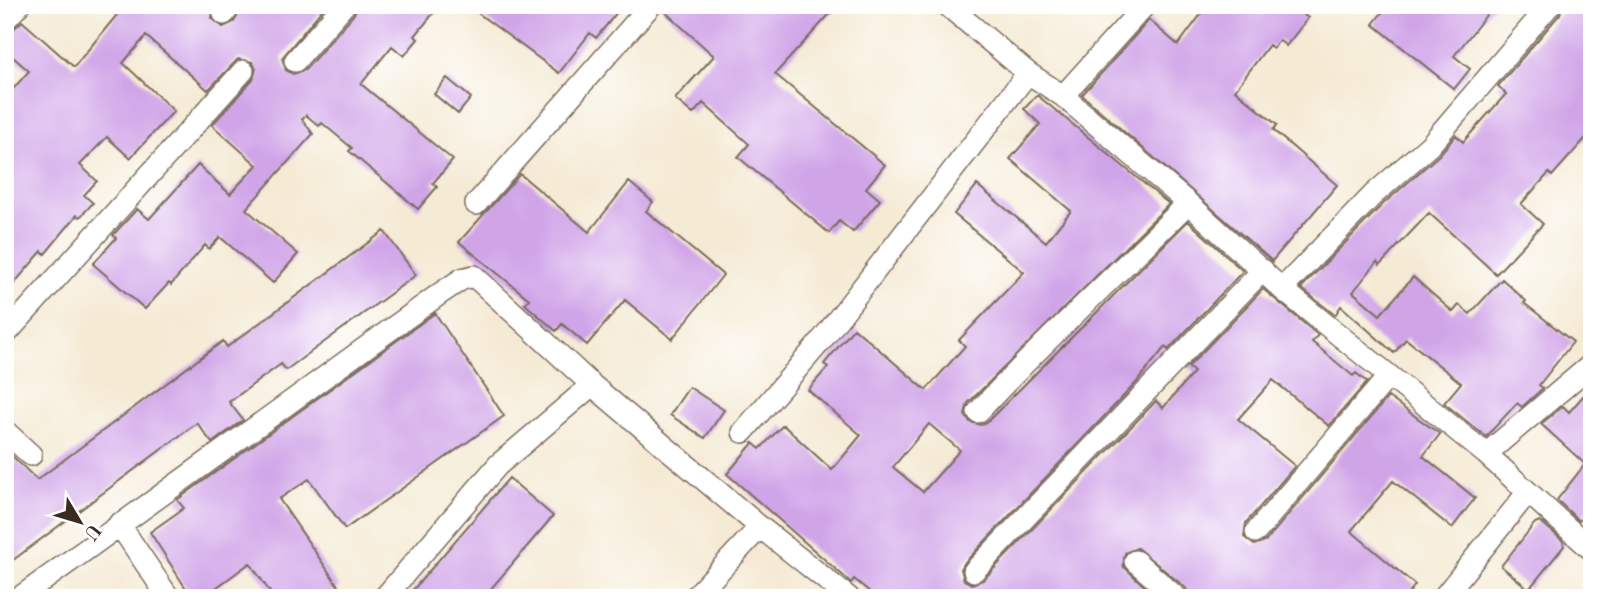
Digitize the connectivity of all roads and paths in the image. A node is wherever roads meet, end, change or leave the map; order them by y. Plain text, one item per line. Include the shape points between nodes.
1 (19, 5) edge
2 (344, 5) edge
3 (651, 5) edge
4 (947, 5) edge
5 (1145, 5) edge
6 (1550, 5) edge
7 (5, 20) edge
8 (295, 61) dead end
9 (243, 71) dead end
10 (1028, 73) junction
11 (1063, 96) junction
12 (1188, 203) junction
13 (476, 204) dead end
14 (1263, 270) junction
15 (1282, 289) junction
16 (5, 335) edge
17 (1592, 364) edge
18 (1388, 377) junction
19 (592, 385) junction
20 (978, 412) dead end
21 (5, 430) edge
22 (743, 432) dead end
23 (1486, 454) junction
24 (31, 455) dead end
25 (1528, 492) junction
26 (119, 524) junction
27 (760, 527) junction
28 (1256, 532) dead end
29 (1588, 539) edge
30 (1135, 561) dead end
31 (974, 570) dead end
32 (19, 598) edge
33 (169, 598) edge
34 (384, 598) edge
35 (694, 598) edge
36 (849, 598) edge
37 (1177, 598) edge
38 (1443, 598) edge

1 - 7 street
2 - 8 street
3 - 13 street
4 - 10 street
5 - 11 street
6 - 15 street via 1430,145 1373,195
9 - 16 street
10 - 11 street
10 - 22 street via 821,341
11 - 12 street
12 - 14 street
12 - 20 street
14 - 15 street
14 - 31 street
15 - 18 street
17 - 23 street
18 - 23 street
18 - 28 street
19 - 26 street via 481,280 474,276 461,279
19 - 27 street
19 - 34 street via 498,465
21 - 24 street
23 - 25 street
25 - 29 street
25 - 38 street
26 - 32 street
26 - 33 street
27 - 35 street
27 - 36 street
30 - 37 street

